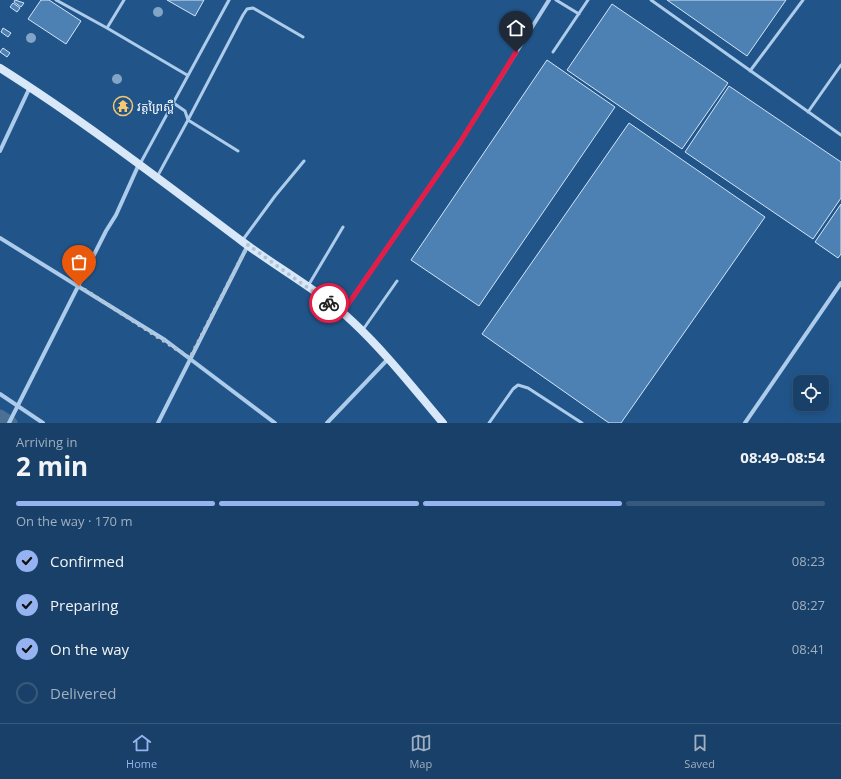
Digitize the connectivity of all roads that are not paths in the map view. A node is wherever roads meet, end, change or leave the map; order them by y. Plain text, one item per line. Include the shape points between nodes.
1 (56, 0) edge
2 (124, 0) edge
3 (228, 0) edge
4 (549, 0) edge
5 (556, 0) edge
6 (588, 0) edge
7 (651, 0) edge
8 (803, 0) edge
9 (579, 14) junction
10 (107, 28) junction
11 (303, 37) dead end
12 (553, 52) dead end
13 (841, 65) edge
14 (0, 68) edge
15 (750, 71) junction
16 (187, 75) junction
17 (30, 87) junction
18 (172, 102) junction
19 (808, 112) junction
20 (188, 120) junction
21 (841, 136) edge
22 (0, 151) edge
23 (238, 151) dead end
24 (304, 162) dead end
25 (140, 164) junction
26 (157, 177) junction
27 (343, 228) dead end
28 (0, 238) edge
29 (245, 243) junction
30 (397, 282) dead end
31 (841, 283) edge
32 (79, 286) junction
33 (307, 287) junction
34 (342, 313) junction
35 (362, 331) junction
36 (190, 358) junction
37 (388, 359) junction
38 (0, 394) edge
39 (18, 406) junction
40 (9, 423) edge
41 (43, 423) edge
42 (158, 423) edge
43 (275, 423) edge
44 (327, 423) edge
45 (443, 423) edge
46 (489, 423) edge
47 (582, 423) edge
48 (745, 423) edge

1 - 10 lane
2 - 10 lane
3 - 16 lane
4 - 34 street via 459,144
5 - 9 lane
6 - 9 lane
7 - 15 lane
8 - 15 lane
9 - 12 lane
10 - 16 lane
11 - 20 lane via 253,8 247,9
13 - 19 lane
14 - 17 street
15 - 19 lane
16 - 18 lane
17 - 22 street
17 - 25 street
18 - 20 lane via 185,111
18 - 25 lane
19 - 21 lane
20 - 23 lane
20 - 26 lane
24 - 29 lane via 275,196
25 - 26 street
25 - 32 street
26 - 29 street
27 - 33 lane
28 - 32 street
29 - 33 street
29 - 36 street
30 - 35 lane
31 - 48 street
32 - 36 street
32 - 39 street
33 - 34 street
34 - 35 street
35 - 37 street
36 - 42 street
36 - 43 street
37 - 44 street
37 - 45 street
38 - 39 street
39 - 40 street
39 - 41 street
46 - 47 lane via 518,385 528,388

